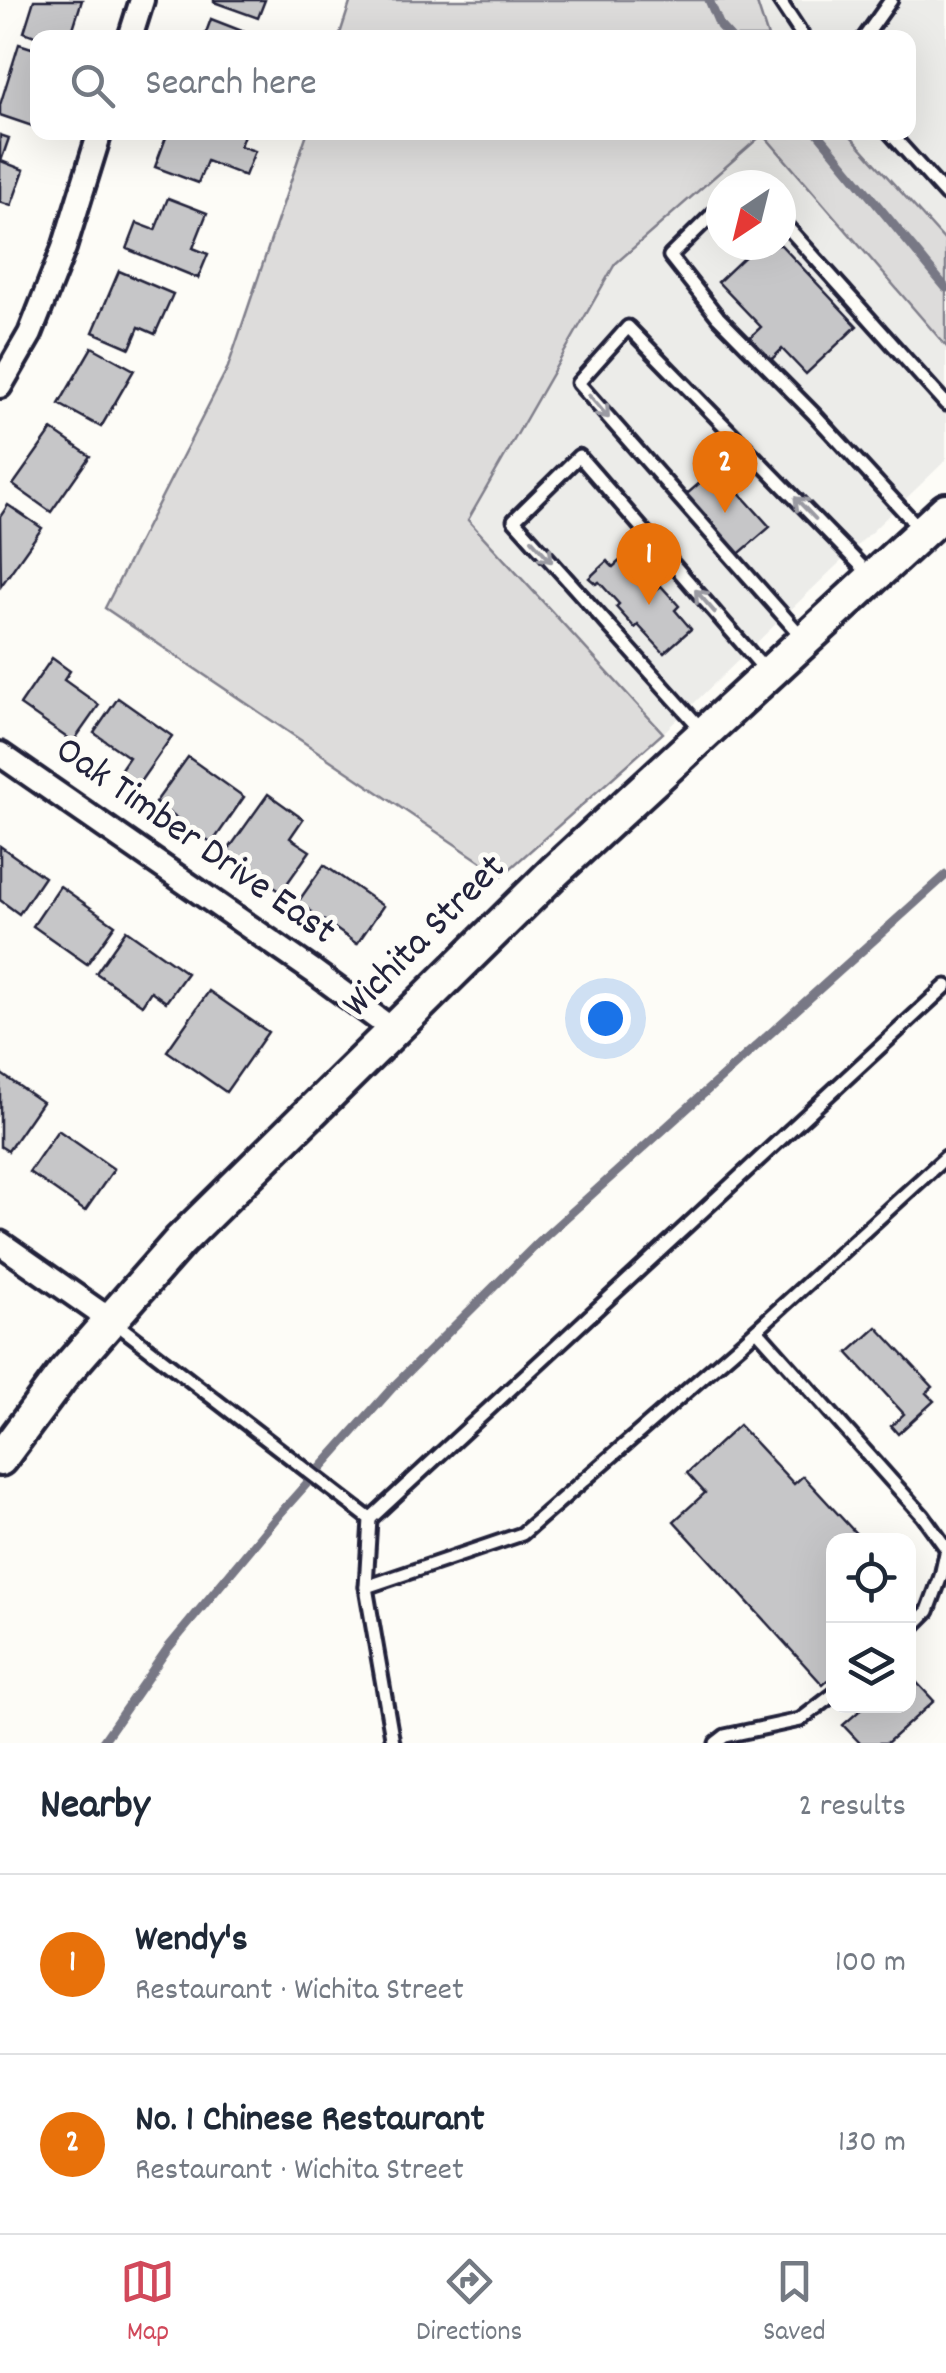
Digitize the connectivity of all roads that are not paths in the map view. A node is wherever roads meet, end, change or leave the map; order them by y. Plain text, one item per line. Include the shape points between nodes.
1 (142, 0) edge
2 (778, 0) edge
3 (891, 0) edge
4 (133, 30) edge
5 (799, 30) edge
6 (870, 30) edge
7 (98, 140) edge
8 (896, 140) edge
9 (946, 196) edge
10 (706, 221) edge
11 (796, 237) edge
12 (0, 386) edge
13 (946, 404) edge
14 (934, 521) edge
15 (873, 578) junction
16 (805, 641) junction
17 (768, 674) junction
18 (705, 733) junction
19 (0, 754) edge
20 (946, 986) edge
21 (393, 1030) junction
22 (946, 1157) edge
23 (0, 1242) edge
24 (110, 1320) junction
25 (757, 1330) junction
26 (0, 1459) edge
27 (370, 1519) junction
28 (946, 1550) edge
29 (366, 1588) junction
30 (916, 1623) edge
31 (826, 1700) edge
32 (394, 1743) edge
33 (716, 1743) edge

1 - 4 street
2 - 5 lane
3 - 6 lane
7 - 12 street via 30,334
8 - 9 lane
10 - 14 lane via 670,256 718,317 814,414
11 - 13 lane
14 - 15 main road, Wichita Street
15 - 16 main road, Wichita Street
15 -> 16 lane via 628,327 578,383
16 - 17 main road, Wichita Street
17 - 18 main road, Wichita Street
17 -> 18 lane via 579,456 514,520
18 - 21 main road, Wichita Street
19 - 21 street, Oak Timber Drive East
20 - 27 lane
21 - 24 main road, Wichita Street via 180,1241
22 - 25 lane
23 - 24 street
24 - 26 main road, Wichita Street
24 - 27 lane
25 - 28 lane
25 - 29 lane via 522,1534
27 - 29 lane
28 - 30 lane via 928,1611
29 - 32 lane
31 - 33 lane via 800,1720

